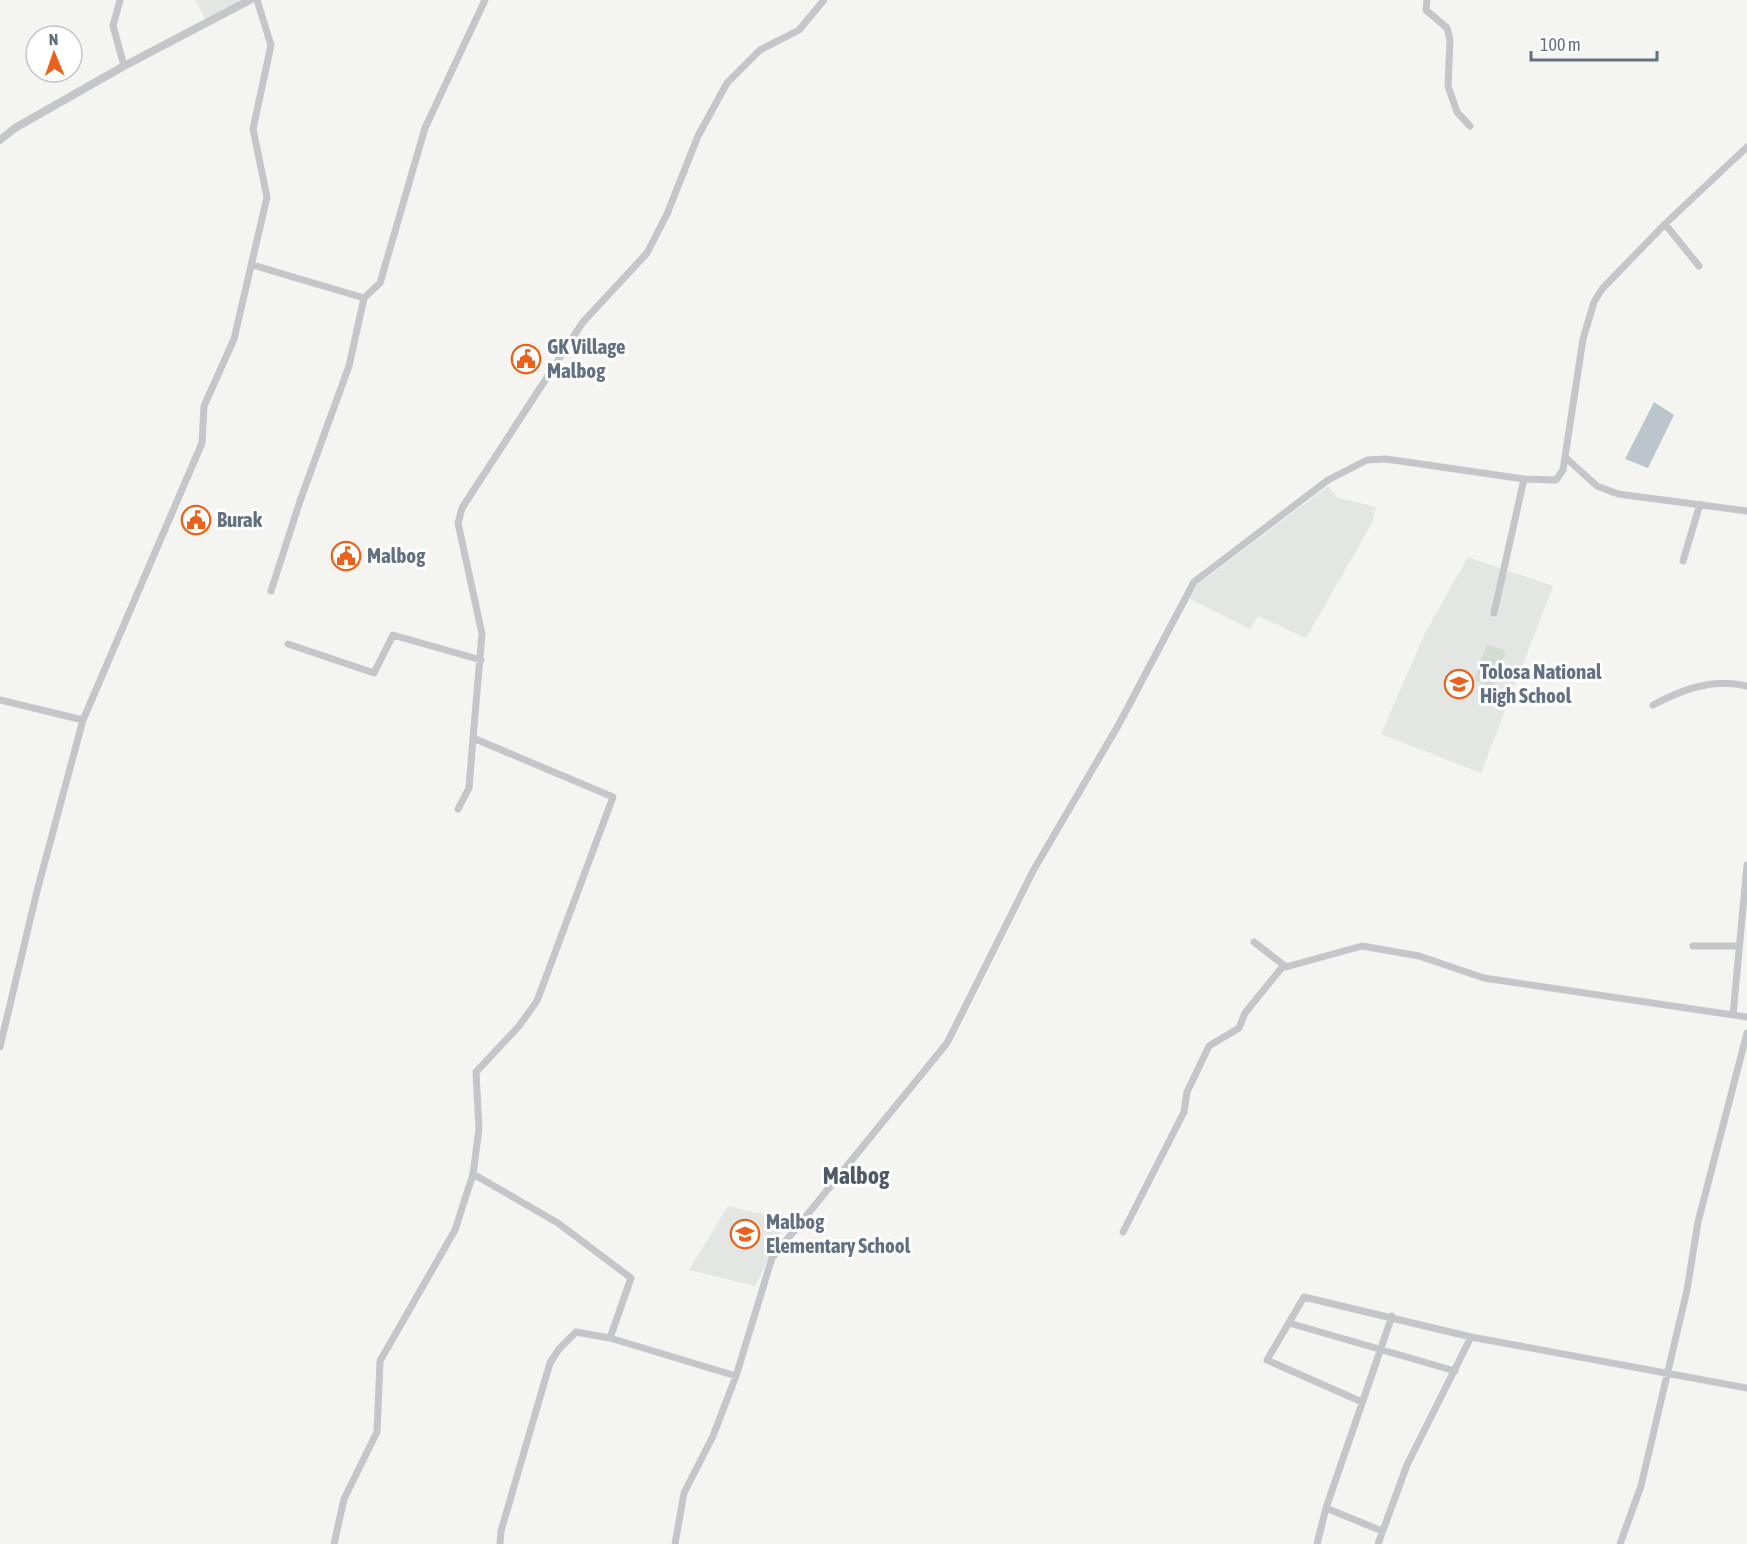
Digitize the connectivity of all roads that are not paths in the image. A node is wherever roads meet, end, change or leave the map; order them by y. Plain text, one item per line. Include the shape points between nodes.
1 (120, 0) edge
2 (250, 0) edge
3 (257, 0) edge
4 (485, 0) edge
5 (824, 0) edge
6 (1427, 0) edge
7 (124, 66) junction
8 (1470, 126) dead end
9 (0, 140) edge
10 (1747, 147) edge
11 (1665, 224) junction
12 (253, 265) junction
13 (1699, 266) dead end
14 (364, 298) junction
15 (1566, 458) junction
16 (1524, 479) junction
17 (1700, 504) junction
18 (1747, 511) edge
19 (1683, 561) dead end
20 (271, 591) dead end
21 (1494, 613) dead end
22 (288, 644) dead end
23 (481, 660) junction
24 (1747, 686) edge
25 (0, 700) edge
26 (1653, 705) dead end
27 (83, 720) junction
28 (473, 738) junction
29 (458, 809) dead end
30 (1747, 865) edge
31 (1746, 878) edge
32 (1254, 942) dead end
33 (1694, 946) dead end
34 (1739, 946) junction
35 (1284, 965) junction
36 (1733, 1015) junction
37 (1747, 1017) edge
38 (1747, 1033) edge
39 (0, 1047) edge
40 (472, 1174) junction
41 (1123, 1232) dead end
42 (1392, 1316) junction
43 (1289, 1323) junction
44 (1471, 1337) junction
45 (610, 1338) junction
46 (1381, 1348) junction
47 (1455, 1371) junction
48 (1666, 1375) junction
49 (736, 1376) junction
50 (1747, 1388) edge
51 (1362, 1402) junction
52 (1326, 1508) junction
53 (1383, 1531) junction
54 (334, 1544) edge
55 (500, 1544) edge
56 (675, 1544) edge
57 (1317, 1544) edge
58 (1378, 1544) edge
59 (1620, 1544) edge

1 - 7 street via 114,26
2 - 7 street
3 - 12 street via 271,45 253,129 267,197
4 - 14 street via 425,128 380,283
5 - 23 street via 799,30 760,50 727,83 698,136 647,254 583,322 462,508 458,523 482,634
6 - 8 street via 1426,10 1447,28 1448,86 1457,112
7 - 9 street
10 - 11 street
11 - 13 street
11 - 15 street via 1594,302 1583,339
12 - 14 street
12 - 27 street via 234,339 204,405 202,443
14 - 20 street via 349,366
15 - 16 street via 1556,480
15 - 17 street via 1597,486 1618,494
16 - 21 street
16 - 49 street via 1386,459 1367,460 1328,480 1194,582 1119,724 1033,871 947,1043 772,1258
17 - 18 street
17 - 19 street
22 - 23 street via 374,674 393,635
23 - 28 street
24 - 26 street via 1707,685 1682,690
25 - 27 street
27 - 39 street
28 - 29 street via 469,788
28 - 40 street via 613,796 537,1001 476,1072 479,1129
30 - 31 street
31 - 34 street
32 - 35 street
33 - 34 street
34 - 36 street
35 - 36 street via 1362,946 1419,956 1484,978
35 - 41 street via 1250,1006 1239,1028 1209,1046 1186,1092 1184,1112
36 - 37 street
38 - 48 street via 1698,1222 1687,1290
40 - 45 street via 558,1223 631,1278
40 - 54 street via 455,1230 380,1361 377,1432 344,1499
42 - 43 street via 1304,1297
42 - 44 street
42 - 46 street
43 - 46 street
43 - 51 street via 1267,1360
44 - 47 street
44 - 48 street
45 - 49 street
45 - 55 street via 576,1332 550,1363
46 - 47 street
46 - 51 street
47 - 53 street via 1407,1465
48 - 50 street
48 - 59 street via 1641,1486
49 - 56 street via 713,1436 684,1493
51 - 52 street
52 - 53 street
52 - 57 street
53 - 58 street

